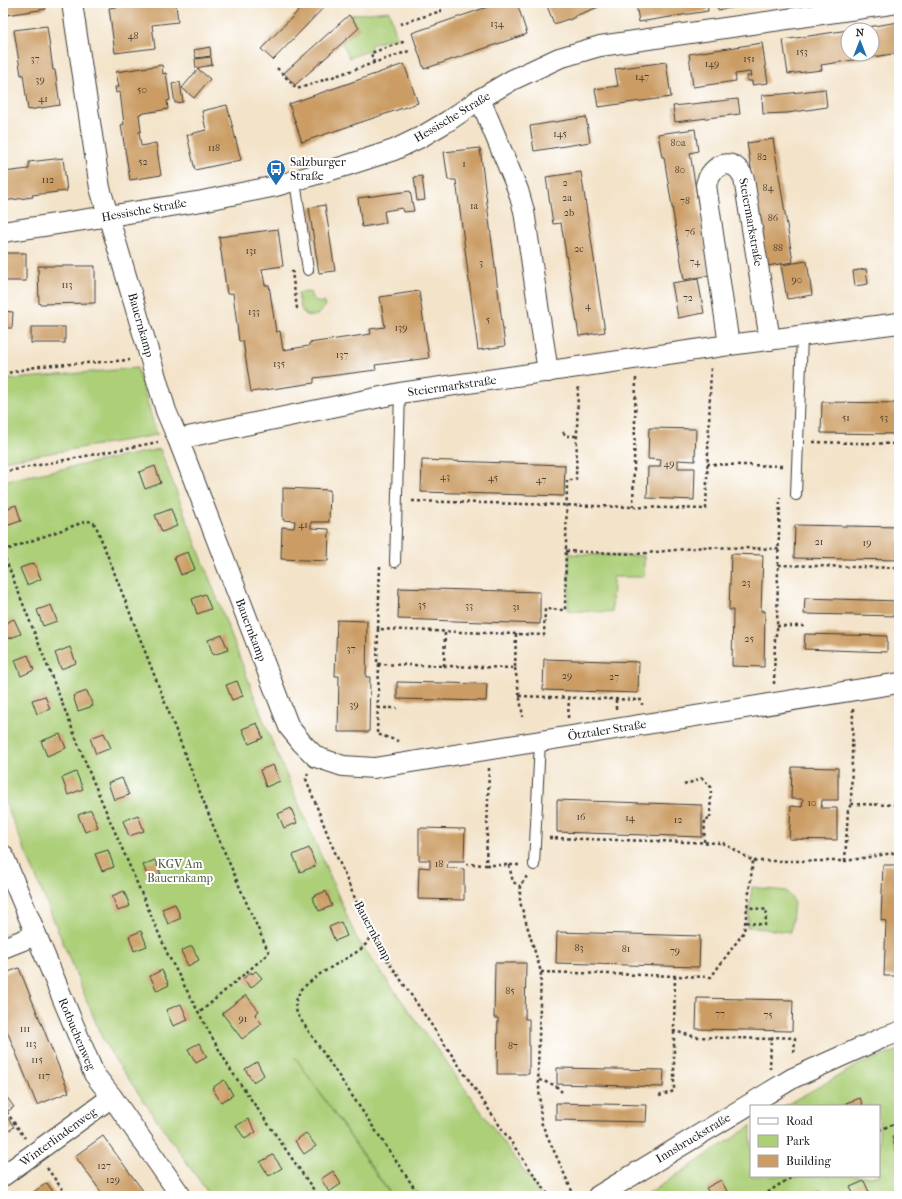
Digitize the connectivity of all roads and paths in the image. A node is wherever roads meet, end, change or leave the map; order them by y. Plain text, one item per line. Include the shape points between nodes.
1 (72, 3) edge
2 (439, 3) edge
3 (898, 3) edge
4 (400, 24) dead end
5 (406, 41) dead end
6 (409, 51) dead end
7 (374, 63) junction
8 (277, 68) dead end
9 (480, 100) junction
10 (295, 181) junction
11 (109, 216) junction
12 (3, 232) edge
13 (308, 270) joint
14 (300, 307) dead end
15 (899, 323) edge
16 (802, 336) junction
17 (770, 340) junction
18 (729, 345) junction
19 (151, 358) junction
20 (711, 360) dead end
21 (548, 372) junction
22 (3, 374) edge
23 (636, 378) dead end
24 (578, 386) dead end
25 (400, 394) junction
26 (563, 432) dead end
27 (577, 436) junction
28 (178, 439) junction
29 (798, 441) junction
30 (899, 444) edge
31 (707, 464) junction
32 (782, 466) dead end
33 (3, 472) edge
34 (796, 495) joint
35 (397, 501) junction
36 (567, 505) junction
37 (633, 507) junction
38 (779, 549) junction
39 (566, 551) junction
40 (3, 552) edge
41 (380, 561) dead end
42 (395, 562) dead end
43 (778, 566) junction
44 (899, 568) edge
45 (777, 626) junction
46 (806, 626) dead end
47 (378, 629) junction
48 (445, 632) junction
49 (516, 634) junction
50 (379, 664) junction
51 (444, 666) junction
52 (515, 668) junction
53 (899, 683) edge
54 (774, 689) dead end
55 (519, 696) junction
56 (569, 698) junction
57 (853, 706) dead end
58 (378, 708) junction
59 (397, 708) dead end
60 (642, 711) dead end
61 (569, 713) dead end
62 (523, 717) dead end
63 (540, 741) junction
64 (399, 746) dead end
65 (316, 757) junction
66 (489, 766) dead end
67 (684, 785) dead end
68 (851, 804) junction
69 (899, 805) edge
70 (535, 838) junction
71 (704, 843) junction
72 (899, 852) edge
73 (3, 855) edge
74 (753, 861) junction
75 (846, 861) junction
76 (466, 864) dead end
77 (486, 865) junction
78 (509, 865) junction
79 (534, 865) junction
80 (520, 886) junction
81 (747, 907) junction
82 (746, 922) junction
83 (372, 933) junction
84 (36, 935) junction
85 (3, 948) edge
86 (541, 972) junction
87 (675, 976) junction
88 (199, 1013) junction
89 (674, 1031) junction
90 (899, 1032) edge
91 (771, 1039) junction
92 (794, 1055) dead end
93 (770, 1068) dead end
94 (538, 1080) junction
95 (562, 1092) dead end
96 (659, 1096) dead end
97 (112, 1097) junction
98 (3, 1107) edge
99 (899, 1122) edge
100 (880, 1130) edge
101 (36, 1152) junction
102 (3, 1176) edge
103 (792, 1177) edge
104 (572, 1191) dead end
105 (67, 1196) edge
106 (181, 1196) edge
107 (318, 1196) edge
108 (423, 1196) edge
109 (549, 1196) edge
110 (598, 1196) edge
111 (763, 1196) edge

1 - 11 street, Bauernkamp via 100,188
2 - 4 path via 442,11
3 - 9 street, Hessische Straße via 600,46 559,58 512,80
5 - 7 path via 371,53
6 - 7 path
7 - 8 path via 297,89
9 - 10 street, Hessische Straße via 442,125 394,150
9 - 21 street via 518,190 524,212
10 - 11 street, Hessische Straße
10 - 13 lane
11 - 12 street, Hessische Straße
11 - 19 street, Bauernkamp
13 - 14 path via 292,272 297,308
15 - 16 street, Steiermarkstraße
16 - 17 street, Steiermarkstraße
16 - 29 lane
17 - 18 street, Steiermarkstraße
17 - 18 street, Steiermarkstraße via 744,179 741,171 733,165 723,165 708,177 706,185
18 - 21 street, Steiermarkstraße
19 - 22 path via 40,366
19 - 28 street, Bauernkamp via 166,411
20 - 31 path
21 - 25 street, Steiermarkstraße
23 - 37 path
24 - 27 path
25 - 28 street, Steiermarkstraße
25 - 35 lane
26 - 27 path via 566,436
27 - 36 path via 576,480 567,480
28 - 33 path
28 - 65 street, Bauernkamp via 289,727
29 - 30 path
29 - 34 lane
31 - 32 path
31 - 37 path via 706,509
34 - 38 path via 780,495
35 - 36 path
35 - 42 lane
36 - 37 path
36 - 39 path
38 - 39 path via 704,547 637,554
38 - 43 path
39 - 49 path via 565,610 545,609 544,635
40 - 88 path via 94,781 168,955
40 - 88 path via 87,521 93,522 96,526 214,828 269,953
41 - 47 path
43 - 44 path
43 - 45 path
45 - 46 path
45 - 54 path
47 - 48 path
47 - 50 path
48 - 49 path
48 - 51 path
49 - 52 path
50 - 51 path
50 - 58 path
51 - 52 path
52 - 55 path
53 - 63 street, Ötztaler Straße
55 - 56 path
55 - 62 path
56 - 60 path via 642,700
56 - 61 path
57 - 68 path
58 - 59 path
58 - 64 path via 377,734 398,741
63 - 65 street, Ötztaler Straße via 374,768 343,766
63 - 70 lane
65 - 83 path, Bauernkamp via 306,779 331,843
66 - 77 path
67 - 71 path via 702,778 711,787 710,820 705,819
68 - 69 path
68 - 75 path via 848,810
70 - 71 path
70 - 79 lane
71 - 74 path via 722,843
72 - 75 path
73 - 84 street, Rotbuchenweg
74 - 75 path
74 - 81 path
76 - 77 path
77 - 78 path
78 - 79 path
78 - 80 path via 513,882
79 - 80 path
80 - 86 path via 520,902
81 - 82 path
81 - 82 path via 767,910 765,925
82 - 87 path via 744,932 712,977
83 - 108 path via 360,950 301,988 295,1003 297,1014 414,1189
83 - 109 path, Bauernkamp via 384,955
84 - 85 street
84 - 97 street, Rotbuchenweg via 94,1074
86 - 87 path
86 - 94 path
87 - 89 path
88 - 107 path via 230,1069
89 - 91 path via 696,1037
89 - 96 path via 674,1091
90 - 110 street, Innsbruckstraße via 793,1078
91 - 92 path via 795,1038
91 - 93 path
94 - 95 path via 555,1085
94 - 104 path via 541,1122
97 - 101 street, Winterlindenweg
97 - 106 street, Rotbuchenweg
98 - 101 path
99 - 100 path
101 - 102 street, Winterlindenweg
101 - 105 path
103 - 111 path

